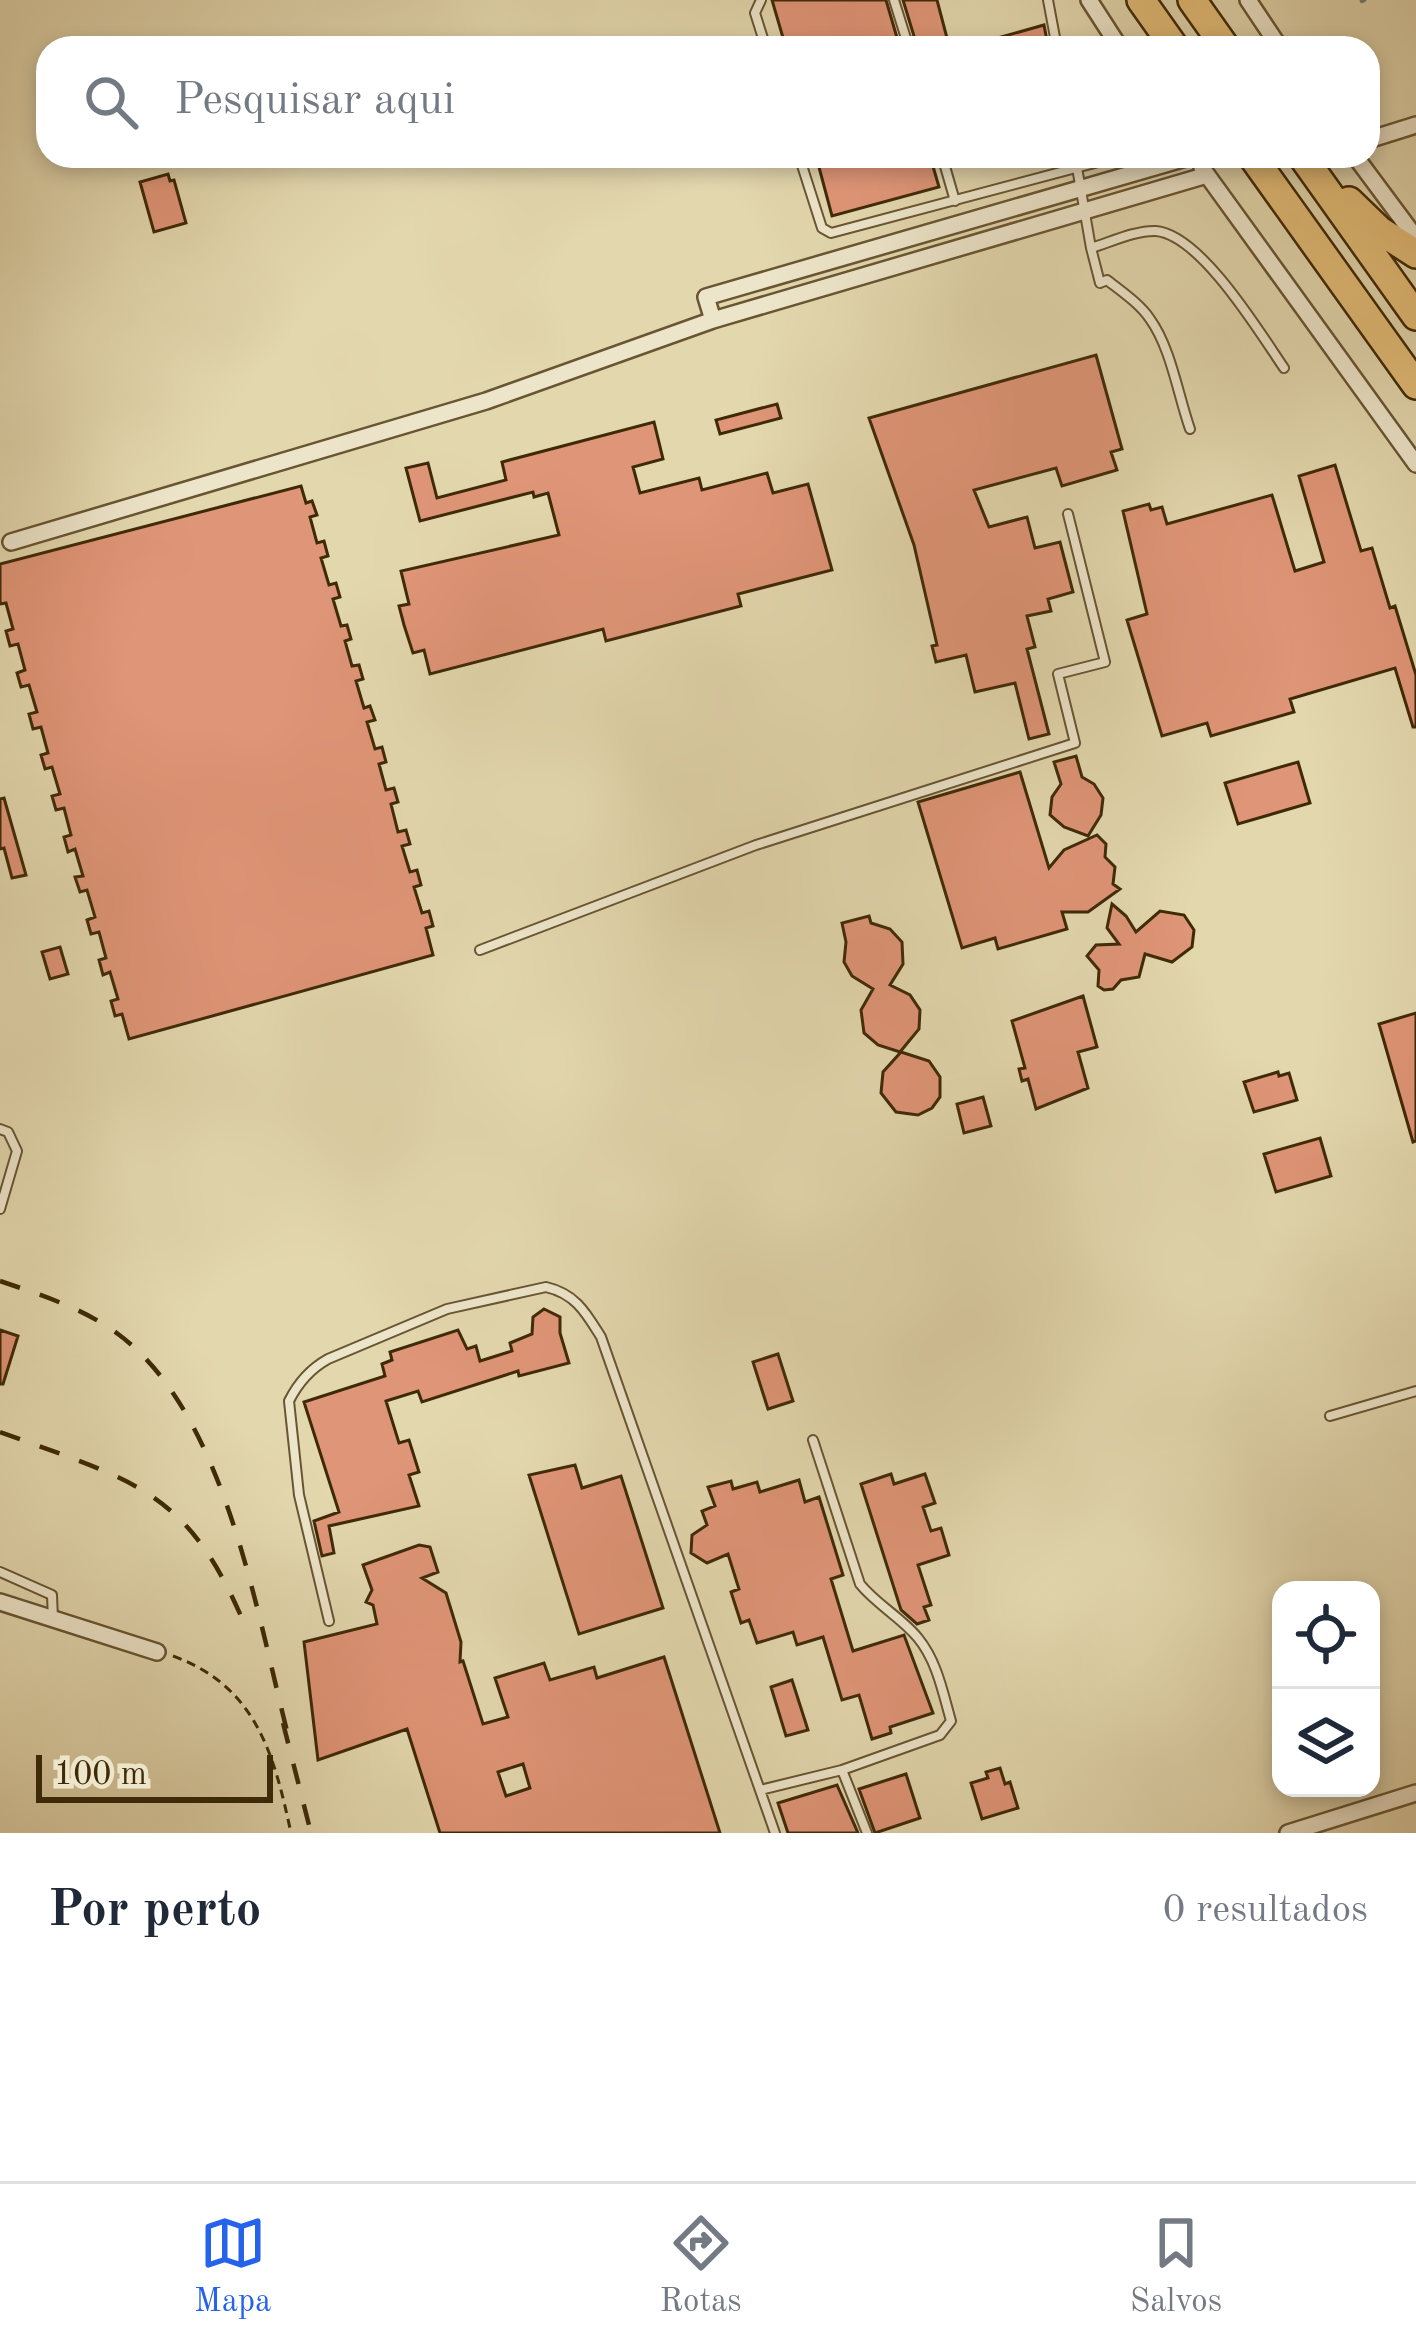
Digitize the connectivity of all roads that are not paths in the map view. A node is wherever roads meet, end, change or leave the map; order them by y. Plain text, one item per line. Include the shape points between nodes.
1 (761, 0) edge
2 (894, 0) edge
3 (1048, 0) edge
4 (1089, 0) edge
5 (1142, 0) edge
6 (1192, 0) edge
7 (1248, 0) edge
8 (762, 36) edge
9 (905, 36) edge
10 (1055, 36) edge
11 (1112, 36) edge
12 (1167, 36) edge
13 (1218, 36) edge
14 (1272, 36) edge
15 (1416, 125) edge
16 (1380, 136) edge
17 (803, 168) edge
18 (945, 168) edge
19 (1151, 168) edge
20 (1202, 168) edge
21 (1261, 168) edge
22 (1314, 168) edge
23 (1317, 168) edge
24 (1364, 168) edge
25 (1077, 169) joint
26 (1207, 175) junction
27 (1080, 188) junction
28 (956, 201) junction
29 (1083, 209) junction
30 (1416, 238) edge
31 (1091, 248) junction
32 (1416, 254) edge
33 (1416, 316) edge
34 (713, 320) junction
35 (1284, 368) dead end
36 (1416, 385) edge
37 (1190, 429) dead end
38 (1416, 464) edge
39 (1067, 514) dead end
40 (11, 542) dead end
41 (480, 950) dead end
42 (0, 1129) edge
43 (0, 1209) edge
44 (1416, 1391) edge
45 (1330, 1416) dead end
46 (813, 1440) dead end
47 (0, 1572) edge
48 (0, 1602) edge
49 (53, 1619) junction
50 (329, 1621) dead end
51 (157, 1652) road end
52 (842, 1770) junction
53 (760, 1790) junction
54 (1416, 1793) edge
55 (775, 1833) edge
56 (867, 1833) edge
57 (1288, 1833) edge

1 - 8 lane via 755,14
2 - 9 lane
3 - 10 lane
4 - 11 street
5 - 12 highway
6 - 13 highway
7 - 14 street
15 - 16 street
17 - 28 lane via 825,232
18 - 28 lane
19 - 27 street
20 - 26 street
21 - 36 highway
22 - 33 highway
23 - 32 highway via 1362,215
24 - 30 street
25 - 27 lane
25 - 28 lane
26 - 29 street
26 - 38 street
27 - 29 lane
27 - 34 street via 706,297
29 - 31 lane
29 - 34 street
31 - 35 lane via 1150,230 1174,237 1214,272
31 - 37 lane via 1100,283 1118,289 1156,330
34 - 40 street via 486,401
39 - 41 lane via 1105,662 1058,674 1075,743 756,845
42 - 43 lane via 17,1151
44 - 45 lane
46 - 52 lane via 860,1584 916,1635 951,1720 940,1736
47 - 49 lane via 52,1595
48 - 49 street
49 - 51 street
50 - 53 lane via 299,1495 290,1401 296,1388 316,1365 447,1309 561,1290 602,1337
52 - 53 lane
52 - 56 lane
53 - 55 lane
54 - 57 street

